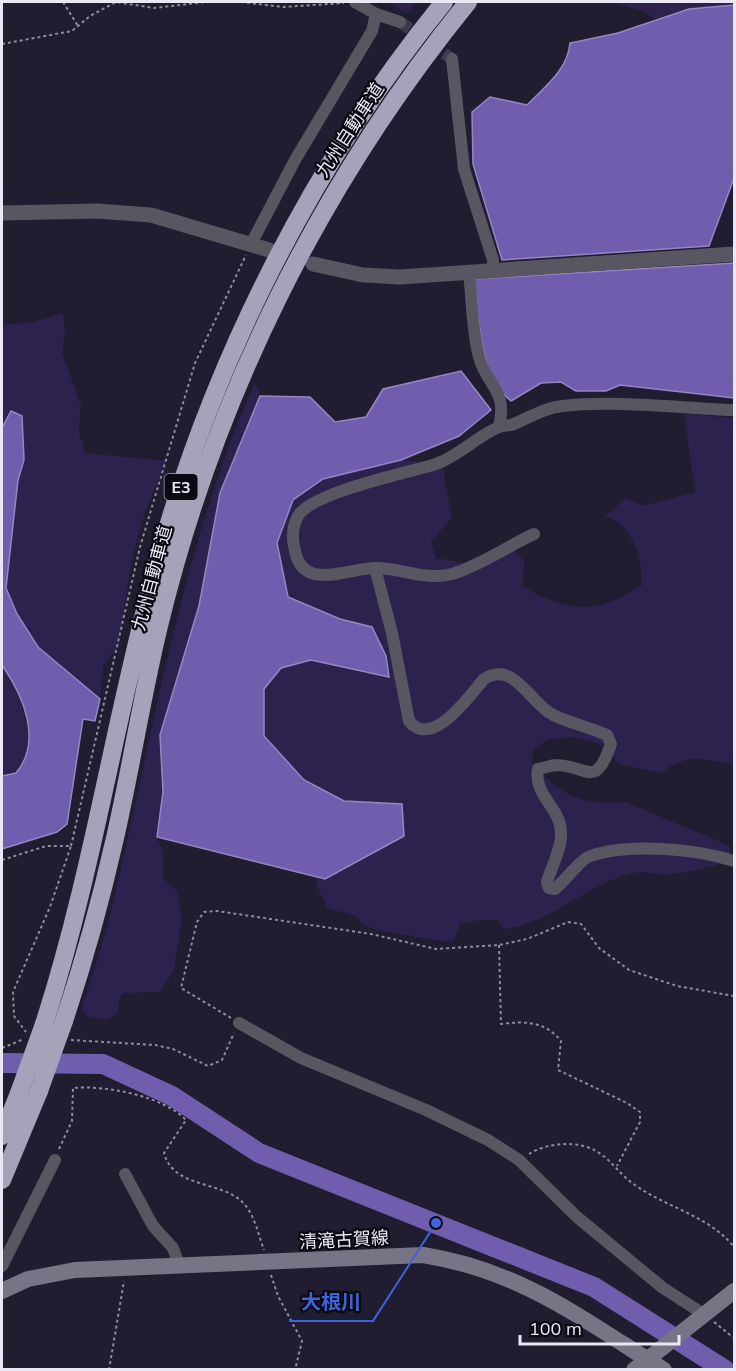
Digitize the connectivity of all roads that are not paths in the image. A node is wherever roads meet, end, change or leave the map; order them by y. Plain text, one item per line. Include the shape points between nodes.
1 (355, 2) edge
2 (444, 2) edge
3 (468, 2) edge
4 (376, 14) junction
5 (400, 22) tunnel mouth
6 (452, 58) dead end
7 (2, 213) edge
8 (251, 244) junction
9 (269, 250) dead end
10 (735, 254) edge
11 (313, 264) dead end
12 (493, 271) junction
13 (469, 272) junction
14 (735, 410) edge
15 (499, 427) junction
16 (534, 534) dead end
17 (375, 568) junction
18 (735, 861) edge
19 (239, 1023) road end
20 (2, 1136) edge
21 (55, 1160) road end
22 (125, 1174) dead end
23 (2, 1180) edge
24 (179, 1265) junction
25 (2, 1266) edge
26 (2, 1291) edge
27 (735, 1291) edge
28 (702, 1317) junction
29 (646, 1360) edge
30 (664, 1370) edge

1 - 4 street
2 - 20 highway, 九州自動車道 / E3, bridge via 368,105 318,185 260,292 197,440 144,614 83,888 44,1024
3 - 23 highway, 九州自動車道 / E3, bridge via 380,119 332,195 276,300 234,395 197,496 162,614 115,839 81,968 39,1091
4 - 5 street
4 - 8 street via 372,31 295,160
6 - 12 street via 464,169 493,260
7 - 8 street via 97,211 151,215
8 - 9 street
10 - 12 street
11 - 13 street via 381,277
12 - 13 street
13 - 15 street via 479,359 500,397
14 - 15 street via 562,406
15 - 17 street via 439,463 326,497 307,505 298,516 293,541 306,571 316,577
16 - 17 street via 450,574 435,576
17 - 18 street via 409,722 414,728 437,727 484,679 502,674 513,678 550,713 607,735 611,744 598,769 585,773 557,765 538,769 540,792 557,813 562,834 547,882 549,888 555,889 589,857 623,850 677,850
19 - 28 street via 301,1058 488,1140 519,1160 577,1217
21 - 25 street
22 - 24 street
24 - 26 main road, 清滝古賀線 via 56,1272
24 - 29 main road, 清滝古賀線 via 423,1255 469,1264 536,1291
27 - 28 main road
28 - 29 main road
29 - 30 main road, 清滝古賀線

